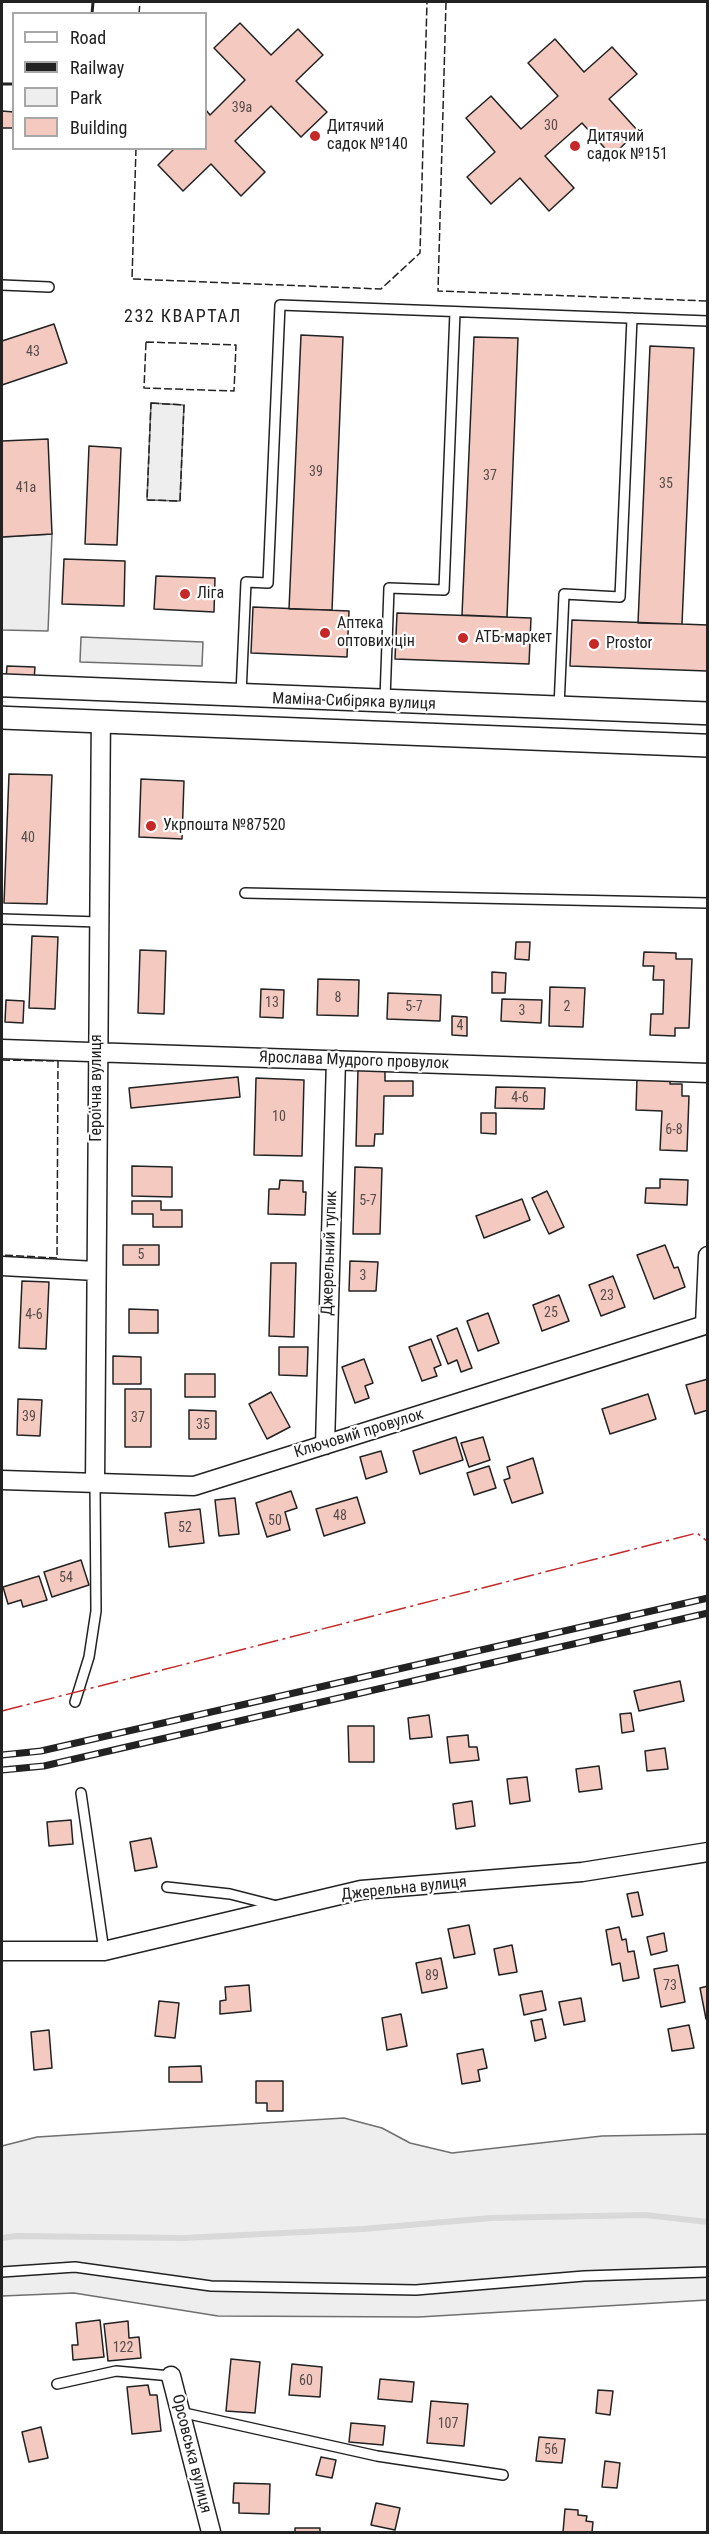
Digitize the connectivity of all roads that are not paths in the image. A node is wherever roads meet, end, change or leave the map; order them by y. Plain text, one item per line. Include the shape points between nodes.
1 (2, 285) edge
2 (49, 287) dead end
3 (455, 312) junction
4 (632, 318) junction
5 (708, 321) edge
6 (2, 688) edge
7 (102, 692) junction
8 (240, 711) junction
9 (2, 716) edge
10 (708, 716) edge
11 (384, 717) junction
12 (101, 719) junction
13 (559, 723) junction
14 (708, 743) edge
15 (245, 893) dead end
16 (708, 903) edge
17 (2, 919) edge
18 (99, 922) junction
19 (2, 1049) edge
20 (98, 1052) junction
21 (336, 1060) junction
22 (708, 1073) edge
23 (708, 1256) edge
24 (2, 1266) edge
25 (96, 1271) junction
26 (706, 1324) edge
27 (324, 1444) junction
28 (2, 1480) edge
29 (31, 1481) junction
30 (95, 1483) junction
31 (2, 1490) edge
32 (75, 1702) dead end
33 (81, 1793) dead end
34 (708, 1852) edge
35 (167, 1887) dead end
36 (284, 1908) junction
37 (2, 1951) edge
38 (104, 1951) junction
39 (2, 2272) edge
40 (708, 2272) edge
41 (171, 2376) joint
42 (57, 2384) dead end
43 (180, 2412) junction
44 (503, 2475) dead end
45 (211, 2532) edge

1 - 2 lane
3 - 4 lane
3 - 8 lane via 280,305 268,583 246,582
3 - 11 lane via 444,590 389,588
4 - 5 lane
4 - 13 lane via 620,597 564,594
6 - 7 main road, Маміна-Сибіряка вулиця
7 - 8 main road, Маміна-Сибіряка вулиця
7 - 12 street, Героїчна вулиця
8 - 11 main road, Маміна-Сибіряка вулиця
8 - 12 main road, Маміна-Сибіряка вулиця
9 - 12 main road, Маміна-Сибіряка вулиця
10 - 13 main road, Маміна-Сибіряка вулиця
11 - 13 main road, Маміна-Сибіряка вулиця
12 - 18 street, Героїчна вулиця
13 - 14 main road, Маміна-Сибіряка вулиця
15 - 16 lane
17 - 18 lane
18 - 20 street, Героїчна вулиця
19 - 20 street, Ярослава Мудрого провулок
20 - 21 street, Ярослава Мудрого провулок
20 - 25 street, Героїчна вулиця
21 - 22 street, Ярослава Мудрого провулок
21 - 27 street, Джерельний тупик
23 - 26 street
24 - 25 street
25 - 30 street, Героїчна вулиця
26 - 27 street, Ключовий провулок
27 - 30 street, Ключовий провулок via 194,1486
28 - 29 street, Ключовий провулок
29 - 30 street, Ключовий провулок
29 - 31 lane
30 - 32 lane via 96,1611 89,1658
33 - 38 lane
34 - 36 street, Джерельна вулиця via 582,1872 361,1890
35 - 36 lane via 230,1894
36 - 38 street, Джерельна вулиця
37 - 38 street, Джерельна вулиця
39 - 40 lane via 75,2267 211,2286 416,2290 584,2276
41 - 42 lane via 116,2371
41 - 43 street, Орсовська вулиця
43 - 44 lane via 377,2456
43 - 45 street, Орсовська вулиця

